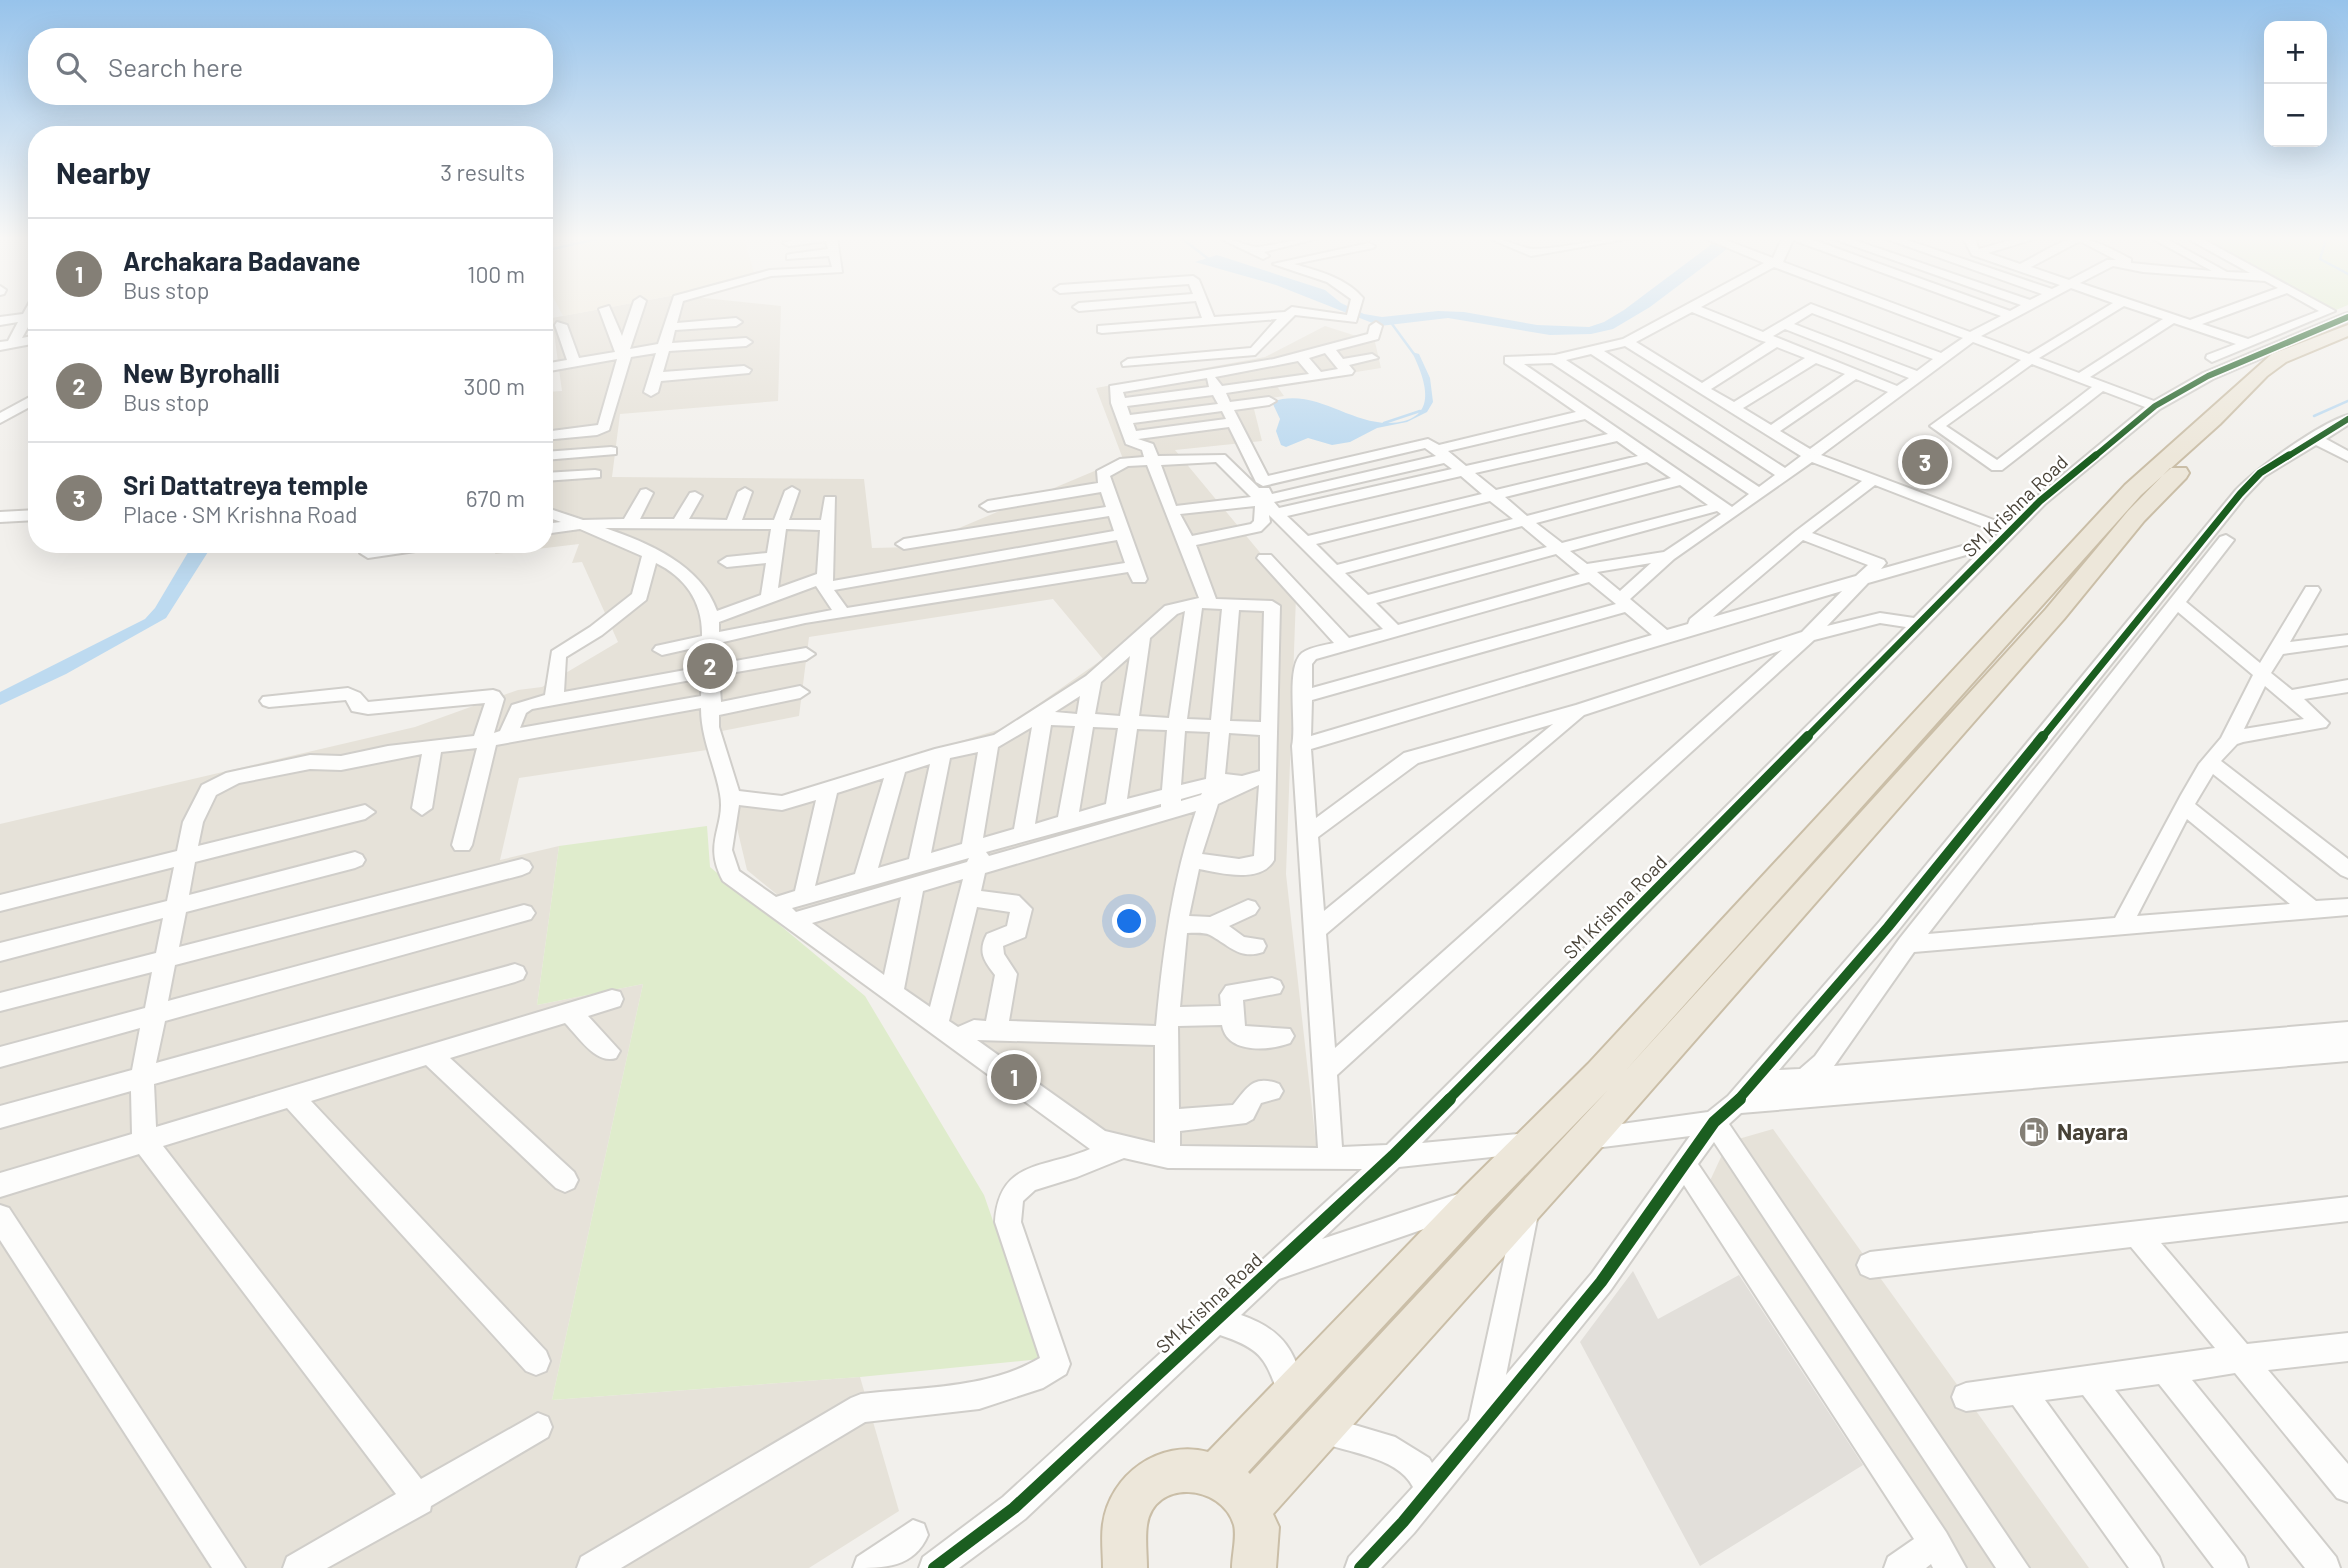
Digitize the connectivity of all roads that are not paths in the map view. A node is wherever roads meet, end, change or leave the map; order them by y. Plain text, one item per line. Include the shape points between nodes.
1 (606, 311) edge
2 (637, 311) edge
3 (675, 311) edge
4 (1206, 311) edge
5 (1292, 311) edge
6 (1296, 311) edge
7 (1354, 311) edge
8 (1687, 311) edge
9 (1701, 311) edge
10 (1806, 311) edge
11 (1819, 311) edge
12 (1910, 311) edge
13 (2000, 311) edge
14 (2021, 311) edge
15 (2108, 311) edge
16 (2152, 311) edge
17 (2226, 311) edge
18 (2329, 311) edge
19 (1288, 315) junction
20 (2013, 316) junction
21 (28, 317) edge
22 (2348, 317) edge
23 (2173, 318) junction
24 (0, 321) edge
25 (1210, 321) junction
26 (28, 322) edge
27 (736, 322) dead end
28 (1784, 324) junction
29 (2191, 324) junction
30 (561, 325) dead end
31 (1376, 326) dead end
32 (670, 327) junction
33 (1102, 329) dead end
34 (2348, 330) edge
35 (1974, 335) junction
36 (28, 340) edge
37 (1769, 340) junction
38 (14, 342) junction
39 (746, 342) dead end
40 (1627, 342) junction
41 (2348, 343) edge
42 (2247, 344) junction
43 (0, 346) edge
44 (666, 347) junction
45 (1329, 350) junction
46 (1595, 351) junction
47 (623, 354) junction
48 (1302, 357) junction
49 (2033, 357) junction
50 (1372, 358) dead end
51 (1814, 358) junction
52 (2212, 358) dead end
53 (1555, 359) junction
54 (1944, 359) junction
55 (574, 363) junction
56 (1128, 363) dead end
57 (1275, 363) junction
58 (1340, 363) junction
59 (553, 366) edge
60 (621, 370) junction
61 (744, 370) dead end
62 (553, 374) edge
63 (1209, 374) junction
64 (1854, 374) junction
65 (2085, 374) junction
66 (656, 377) junction
67 (1318, 377) junction
68 (1919, 377) junction
69 (1288, 381) junction
70 (2102, 385) junction
71 (1703, 388) junction
72 (1219, 391) junction
73 (652, 392) dead end
74 (1899, 392) junction
75 (1269, 401) dead end
76 (28, 402) edge
77 (1118, 404) junction
78 (2158, 404) junction
79 (1227, 407) junction
80 (1734, 408) junction
81 (1587, 414) junction
82 (0, 419) edge
83 (2348, 419) edge
84 (1125, 420) junction
85 (1234, 422) junction
86 (1771, 431) junction
87 (553, 435) edge
88 (1130, 436) junction
89 (1619, 436) junction
90 (2206, 437) junction
91 (2314, 438) junction
92 (611, 451) dead end
93 (553, 455) edge
94 (1443, 455) junction
95 (1811, 456) junction
96 (1650, 457) junction
97 (2348, 457) edge
98 (1152, 459) junction
99 (1463, 472) junction
100 (595, 474) dead end
101 (1785, 475) junction
102 (553, 476) edge
103 (1874, 479) junction
104 (1682, 480) junction
105 (1263, 482) junction
106 (1107, 486) junction
107 (792, 491) dead end
108 (745, 492) dead end
109 (646, 493) dead end
110 (1491, 494) junction
111 (1759, 494) junction
112 (695, 496) dead end
113 (830, 500) dead end
114 (1265, 500) junction
115 (988, 506) dead end
116 (28, 509) edge
117 (0, 510) edge
118 (1115, 510) junction
119 (1170, 510) junction
120 (1726, 510) junction
121 (1278, 513) junction
122 (2126, 513) junction
123 (28, 515) edge
124 (553, 515) edge
125 (0, 517) edge
126 (1524, 521) junction
127 (629, 524) junction
128 (579, 525) junction
129 (678, 525) junction
130 (732, 525) junction
131 (827, 525) junction
132 (779, 526) junction
133 (553, 528) edge
134 (2222, 530) junction
135 (2010, 532) junction
136 (1123, 534) junction
137 (1801, 534) junction
138 (1307, 541) junction
139 (1187, 542) junction
140 (904, 544) dead end
141 (1560, 549) junction
142 (1994, 549) junction
143 (650, 554) junction
144 (775, 556) junction
145 (1668, 556) junction
146 (1265, 558) dead end
147 (727, 562) dead end
148 (1336, 570) junction
149 (1137, 572) joint
150 (1589, 573) junction
151 (1865, 580) junction
152 (824, 582) junction
153 (2312, 590) dead end
154 (768, 600) junction
155 (1366, 600) junction
156 (1625, 602) junction
157 (1202, 603) junction
158 (2178, 603) junction
159 (1231, 604) junction
160 (843, 614) junction
161 (1918, 626) junction
162 (1690, 629) junction
163 (711, 630) junction
164 (1396, 632) junction
165 (1142, 634) junction
166 (1808, 636) junction
167 (1666, 638) junction
168 (2348, 640) edge
169 (1346, 645) junction
170 (2277, 649) junction
171 (662, 650) dead end
172 (806, 654) dead end
173 (711, 672) junction
174 (2263, 672) junction
175 (1093, 680) junction
176 (2348, 686) edge
177 (800, 692) dead end
178 (2289, 696) junction
179 (1302, 697) junction
180 (554, 699) junction
181 (269, 701) dead end
182 (712, 705) junction
183 (1582, 709) junction
184 (1044, 716) junction
185 (1087, 720) junction
186 (1127, 722) junction
187 (1178, 724) junction
188 (1219, 726) junction
189 (1269, 729) junction
190 (492, 739) junction
191 (2229, 740) junction
192 (989, 744) junction
193 (433, 746) junction
194 (1301, 746) junction
195 (942, 754) junction
196 (2211, 763) junction
197 (897, 768) junction
198 (1269, 775) junction
199 (828, 790) junction
200 (1212, 791) junction
201 (731, 797) junction
202 (1171, 803) junction
203 (2185, 807) junction
204 (422, 808) dead end
205 (1115, 811) junction
206 (365, 812) dead end
207 (1067, 824) junction
208 (1307, 835) junction
209 (1023, 836) junction
210 (462, 845) dead end
211 (976, 855) junction
212 (187, 856) junction
213 (355, 860) dead end
214 (1191, 860) junction
215 (522, 867) dead end
216 (2348, 870) edge
217 (916, 875) junction
218 (864, 880) junction
219 (806, 896) junction
220 (969, 898) junction
221 (0, 903) edge
222 (177, 905) junction
223 (772, 906) junction
224 (2348, 907) edge
225 (1248, 908) dead end
226 (2312, 910) junction
227 (524, 913) dead end
228 (792, 920) junction
229 (1177, 924) junction
230 (1212, 925) junction
231 (2123, 925) junction
232 (1314, 931) junction
233 (1908, 944) junction
234 (1255, 946) dead end
235 (0, 952) edge
236 (166, 957) junction
237 (515, 973) dead end
238 (1272, 987) dead end
239 (892, 992) junction
240 (612, 999) dead end
241 (0, 1002) edge
242 (569, 1012) junction
243 (1233, 1015) junction
244 (155, 1016) junction
245 (1167, 1026) junction
246 (946, 1031) junction
247 (996, 1031) junction
248 (2348, 1032) edge
249 (1282, 1036) dead end
250 (608, 1051) dead end
251 (2348, 1051) edge
252 (431, 1055) junction
253 (0, 1057) edge
254 (1325, 1071) junction
255 (142, 1077) junction
256 (1804, 1080) junction
257 (1752, 1083) junction
258 (1271, 1091) dead end
259 (292, 1097) junction
260 (1736, 1103) junction
261 (0, 1116) edge
262 (1167, 1121) junction
263 (1714, 1122) junction
264 (1587, 1138) junction
265 (144, 1142) junction
266 (1533, 1143) junction
267 (1118, 1149) dead end
268 (1393, 1156) junction
269 (1168, 1157) junction
270 (1331, 1159) junction
271 (1684, 1164) junction
272 (565, 1180) dead end
273 (0, 1185) edge
274 (1477, 1199) junction
275 (1528, 1203) junction
276 (2348, 1209) edge
277 (0, 1217) edge
278 (2135, 1231) junction
279 (1870, 1265) dead end
280 (1269, 1270) junction
281 (1217, 1320) junction
282 (2348, 1347) edge
283 (2239, 1359) junction
284 (536, 1361) dead end
285 (2165, 1369) junction
286 (2089, 1380) junction
287 (2020, 1390) junction
288 (1293, 1396) junction
289 (1966, 1397) dead end
290 (1483, 1426) junction
291 (538, 1427) dead end
292 (1321, 1429) junction
293 (1217, 1474) junction
294 (2348, 1487) edge
295 (1430, 1489) junction
296 (419, 1500) junction
297 (1249, 1508) junction
298 (913, 1535) dead end
299 (1943, 1556) edge
300 (230, 1568) edge
301 (298, 1568) edge
302 (592, 1568) edge
303 (868, 1568) edge
304 (934, 1568) edge
305 (1125, 1568) edge
306 (1254, 1568) edge
307 (1360, 1568) edge
308 (1899, 1568) edge
309 (2014, 1568) edge
310 (2148, 1568) edge
311 (2233, 1568) edge
312 (2325, 1568) edge

1 - 47 street
2 - 47 street
3 - 32 street
4 - 25 street
5 - 19 street
6 - 7 street
8 - 40 street
9 - 37 street
10 - 28 street
11 - 54 street
12 - 35 street
13 - 20 street
14 - 20 street
15 - 49 street
16 - 23 street
17 - 29 street
18 - 42 street
19 - 25 street
19 - 56 street via 1255,351
20 - 35 street
21 - 24 street
22 - 78 street, SM Krishna Road via 2208,376
23 - 29 street
23 - 65 street
25 - 33 street
26 - 38 street
27 - 32 street
28 - 37 street
28 - 68 street
29 - 42 street
30 - 55 street
31 - 45 street via 1374,336
32 - 44 street
34 - 90 highway via 2279,358 2260,372
35 - 49 street
35 - 54 street
36 - 38 street
37 - 51 street
37 - 71 street
38 - 43 street
39 - 44 street
40 - 46 street
40 - 71 street
41 - 90 highway via 2278,378 2231,429
42 - 52 street
44 - 47 street
44 - 66 street
45 - 48 street
45 - 58 street
46 - 53 street
46 - 101 street
47 - 55 street
47 - 60 street
48 - 57 street
48 - 67 street
49 - 65 street
49 - 70 street
49 - 70 street via 1937,426 1997,467
50 - 58 street
51 - 64 street
51 - 80 street
53 - 81 street via 1510,360
53 - 111 street
54 - 68 street
55 - 59 street
57 - 63 street
57 - 69 street
58 - 67 street via 1345,373
60 - 62 street
60 - 87 street via 602,430
61 - 66 street
63 - 72 street
63 - 77 street via 1115,389
64 - 74 street
64 - 86 street
65 - 78 street
66 - 73 street
67 - 69 street
68 - 74 street
69 - 72 street
70 - 78 street
71 - 80 street
72 - 77 street
72 - 79 street
74 - 95 street
75 - 79 street
76 - 82 street
77 - 84 street
78 - 135 street, SM Krishna Road via 2040,501
79 - 84 street
79 - 85 street
80 - 86 street
81 - 89 street
81 - 94 street via 1443,448
83 - 91 street
84 - 88 street
85 - 88 street
85 - 105 street
86 - 95 street
88 - 98 street via 1136,446 1148,447
89 - 96 street
89 - 99 street
90 - 122 highway
91 - 97 street
91 - 134 street via 2260,473
92 - 93 street
94 - 99 street
94 - 105 street via 1428,443
94 - 114 street
95 - 101 street
95 - 103 street
96 - 104 street
96 - 110 street
98 - 106 street via 1125,461 1106,470 1102,474
98 - 114 street via 1220,457
98 - 119 street
99 - 110 street
99 - 121 street
100 - 102 street
101 - 111 street
103 - 135 street
103 - 137 street
104 - 120 street
104 - 126 street
105 - 114 street
106 - 115 street
106 - 118 street
107 - 132 street
108 - 130 street
109 - 127 street
110 - 126 street
110 - 138 street
111 - 120 street
112 - 129 street
113 - 131 street
114 - 119 street
114 - 121 street
114 - 139 street via 1259,513 1262,522 1256,527
116 - 117 street
118 - 136 street
118 - 140 street
119 - 139 street
120 - 141 street
120 - 145 street
121 - 138 street
122 - 264 highway via 2054,614
122 - 266 highway
123 - 125 street
124 - 128 street
126 - 141 street
126 - 148 street
127 - 128 street
127 - 129 street
128 - 133 street
128 - 143 street
129 - 130 street
130 - 132 street
131 - 132 street
131 - 152 street
132 - 144 street
134 - 158 street
134 - 257 street
135 - 142 street, SM Krishna Road
136 - 149 street
136 - 152 street
137 - 151 street via 1878,563
137 - 162 street
138 - 148 street
139 - 157 street
141 - 150 street
141 - 155 street
142 - 151 street via 1980,546
142 - 161 street, SM Krishna Road
143 - 163 street via 679,568 704,598
143 - 180 street via 640,596 558,655
144 - 147 street
144 - 154 street
145 - 150 street
145 - 156 street
146 - 169 street
148 - 155 street
149 - 160 street
150 - 156 street
150 - 164 street
151 - 162 street
151 - 166 street
152 - 154 street
152 - 160 street
153 - 170 street
154 - 163 street
155 - 164 street
156 - 167 street
156 - 179 street
157 - 159 street
157 - 165 street via 1171,610
157 - 187 street
158 - 174 street
158 - 233 street
159 - 188 street
159 - 189 street via 1273,608
160 - 163 street
161 - 166 street via 1902,619 1880,618
161 - 268 street, SM Krishna Road
162 - 167 street
163 - 171 street
163 - 173 street
164 - 169 street
165 - 175 street
165 - 186 street
166 - 183 street
166 - 254 street
167 - 194 street
168 - 170 street
169 - 179 street via 1305,659
170 - 174 street
172 - 173 street
173 - 180 street
173 - 182 street
174 - 178 street
174 - 191 street
175 - 184 street
175 - 185 street
176 - 178 street
177 - 182 street
178 - 191 street via 2320,723
179 - 194 street
180 - 190 street via 521,706
181 - 190 street via 348,694 358,707 368,708 493,696
182 - 190 street
182 - 201 street via 710,727
183 - 208 street via 1411,758
183 - 232 street
184 - 185 street
184 - 192 street
184 - 209 street
185 - 186 street
185 - 207 street
186 - 187 street
186 - 205 street
187 - 188 street
187 - 202 street
188 - 189 street
188 - 200 street
189 - 198 street
190 - 193 street
190 - 210 street
191 - 196 street
192 - 195 street
192 - 211 street
193 - 204 street
193 - 212 street via 341,763 287,765 216,785 200,803 192,822
194 - 208 street
195 - 197 street
195 - 217 street
196 - 203 street
196 - 216 street
197 - 199 street
197 - 218 street
198 - 200 street via 1240,783 1235,791
198 - 214 street via 1264,860 1239,867
199 - 201 street via 782,803
199 - 219 street
200 - 202 street
200 - 214 street
201 - 223 street via 722,850 730,875
202 - 205 street
202 - 211 street
203 - 226 street
203 - 231 street
205 - 207 street
206 - 212 street
207 - 209 street
208 - 232 street
209 - 211 street
211 - 217 street
211 - 220 street
212 - 221 street
212 - 222 street
213 - 222 street
214 - 229 street
215 - 236 street
217 - 218 street
217 - 228 street
217 - 239 street
218 - 219 street
219 - 223 street
220 - 246 street
220 - 247 street via 1012,902 1021,909 1017,931 995,940 991,950 993,960 1006,974
222 - 235 street
222 - 236 street
223 - 228 street
224 - 226 street
225 - 230 street
226 - 231 street
227 - 244 street
228 - 239 street
229 - 230 street
229 - 245 street
230 - 234 street via 1239,946
231 - 233 street
232 - 254 street
233 - 256 street via 1823,1063
236 - 241 street
236 - 244 street
237 - 255 street
238 - 243 street via 1234,992
239 - 246 street
240 - 242 street
242 - 250 street
242 - 252 street
243 - 245 street
243 - 249 street via 1234,1029 1241,1037
244 - 253 street
244 - 255 street
245 - 247 street
245 - 262 street
246 - 247 street
246 - 269 street via 1098,1141
248 - 256 street
251 - 260 street
252 - 259 street
252 - 272 street
254 - 270 street
255 - 261 street
255 - 265 street
256 - 257 street
257 - 260 street
258 - 262 street via 1253,1094 1237,1115
259 - 265 street
259 - 284 street
260 - 263 street
262 - 269 street
263 - 264 street
263 - 271 street
263 - 309 street
264 - 266 street
264 - 275 highway
265 - 273 street
265 - 296 street
266 - 268 street
266 - 274 highway
267 - 302 street via 1023,1181 1007,1206 1008,1222 1056,1364 1033,1378 979,1395 861,1408
268 - 270 street
268 - 280 street, SM Krishna Road
269 - 270 street
271 - 290 street via 1601,1282
271 - 299 street
274 - 280 street
274 - 288 highway
275 - 290 street
275 - 292 highway
276 - 278 street
277 - 300 street
278 - 279 street
278 - 283 street
280 - 281 street, SM Krishna Road
281 - 288 street via 1265,1337 1285,1365
281 - 304 street, SM Krishna Road via 1014,1508
282 - 283 street
283 - 285 street
283 - 294 street
285 - 286 street
285 - 312 street
286 - 287 street
286 - 311 street
287 - 289 street
287 - 310 street
288 - 293 highway
290 - 295 street
291 - 296 street
292 - 295 street via 1395,1452 1419,1468
292 - 297 highway
293 - 297 highway via 1237,1489
293 - 305 highway via 1196,1467 1173,1469 1152,1479 1135,1496 1122,1531
295 - 307 street
296 - 301 street
297 - 306 highway via 1257,1531
298 - 303 street
299 - 308 street

